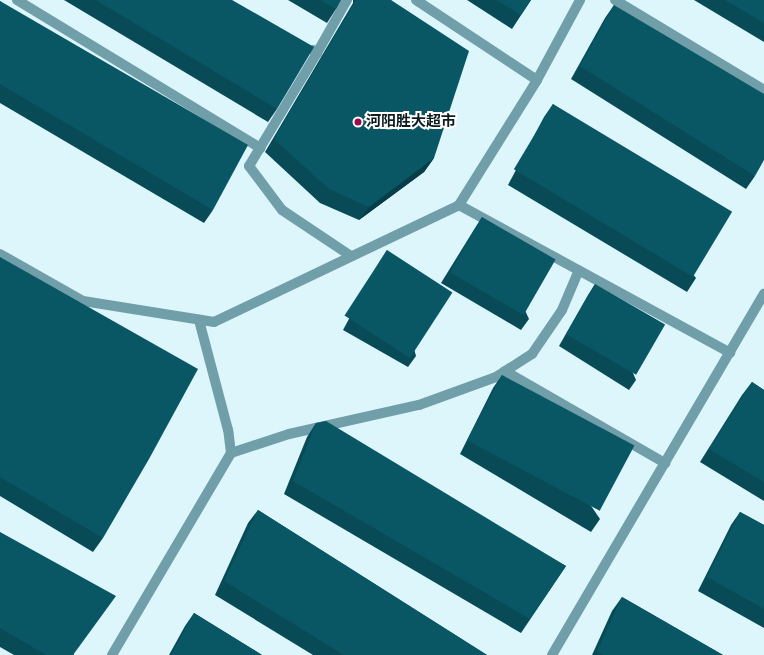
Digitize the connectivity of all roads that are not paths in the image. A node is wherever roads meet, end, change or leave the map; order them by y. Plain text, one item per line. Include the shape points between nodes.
1 (17, 0) edge
2 (347, 0) edge
3 (416, 0) edge
4 (580, 0) edge
5 (615, 0) edge
6 (304, 45) edge
7 (317, 53) junction
8 (536, 80) junction
9 (764, 90) edge
10 (260, 148) junction
11 (459, 205) junction
12 (0, 254) edge
13 (351, 256) junction
14 (579, 270) junction
15 (764, 294) edge
16 (199, 320) junction
17 (730, 353) junction
18 (505, 371) junction
19 (231, 453) junction
20 (665, 462) junction
21 (112, 655) edge
22 (552, 655) edge

1 - 10 street
2 - 7 street
3 - 8 street
4 - 8 street
5 - 9 street
6 - 7 street
7 - 10 street
8 - 11 street
10 - 13 street via 249,166 282,210
11 - 13 street
11 - 14 street
12 - 16 street via 83,302
13 - 16 street via 214,322
14 - 17 street
14 - 18 street via 562,310 532,354
15 - 17 street
16 - 19 street via 228,430
17 - 20 street
18 - 19 street via 496,377 419,405 289,434
18 - 20 street
19 - 21 street
20 - 22 street

